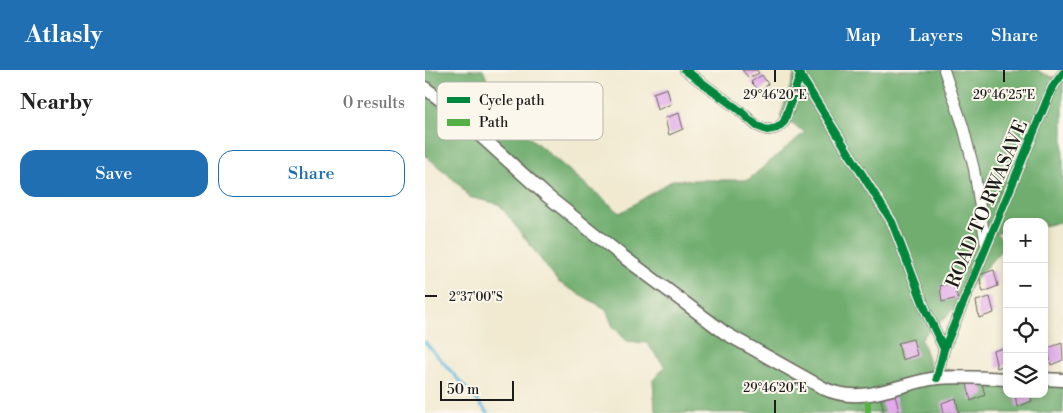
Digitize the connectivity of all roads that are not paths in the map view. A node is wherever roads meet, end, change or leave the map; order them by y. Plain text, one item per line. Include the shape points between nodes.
1 (685, 70) edge
2 (944, 70) edge
3 (799, 72) edge
4 (1063, 73) edge
5 (425, 88) edge
6 (437, 97) edge
7 (485, 140) edge
8 (986, 247) junction
9 (944, 349) junction
10 (937, 378) junction
11 (1003, 379) edge
12 (1048, 379) edge
13 (1063, 380) edge

1 - 3 street, ROAD TO RWASAVE via 757,126 767,130 777,128 783,122
2 - 8 street via 973,168
3 - 9 street, ROAD TO RWASAVE via 891,222
4 - 8 street, ROAD TO RWASAVE via 1052,88
5 - 6 main road
7 - 10 main road via 546,195 725,332 835,393 868,395
8 - 9 street, ROAD TO RWASAVE
9 - 10 street, ROAD TO RWASAVE
10 - 11 main road
12 - 13 main road

